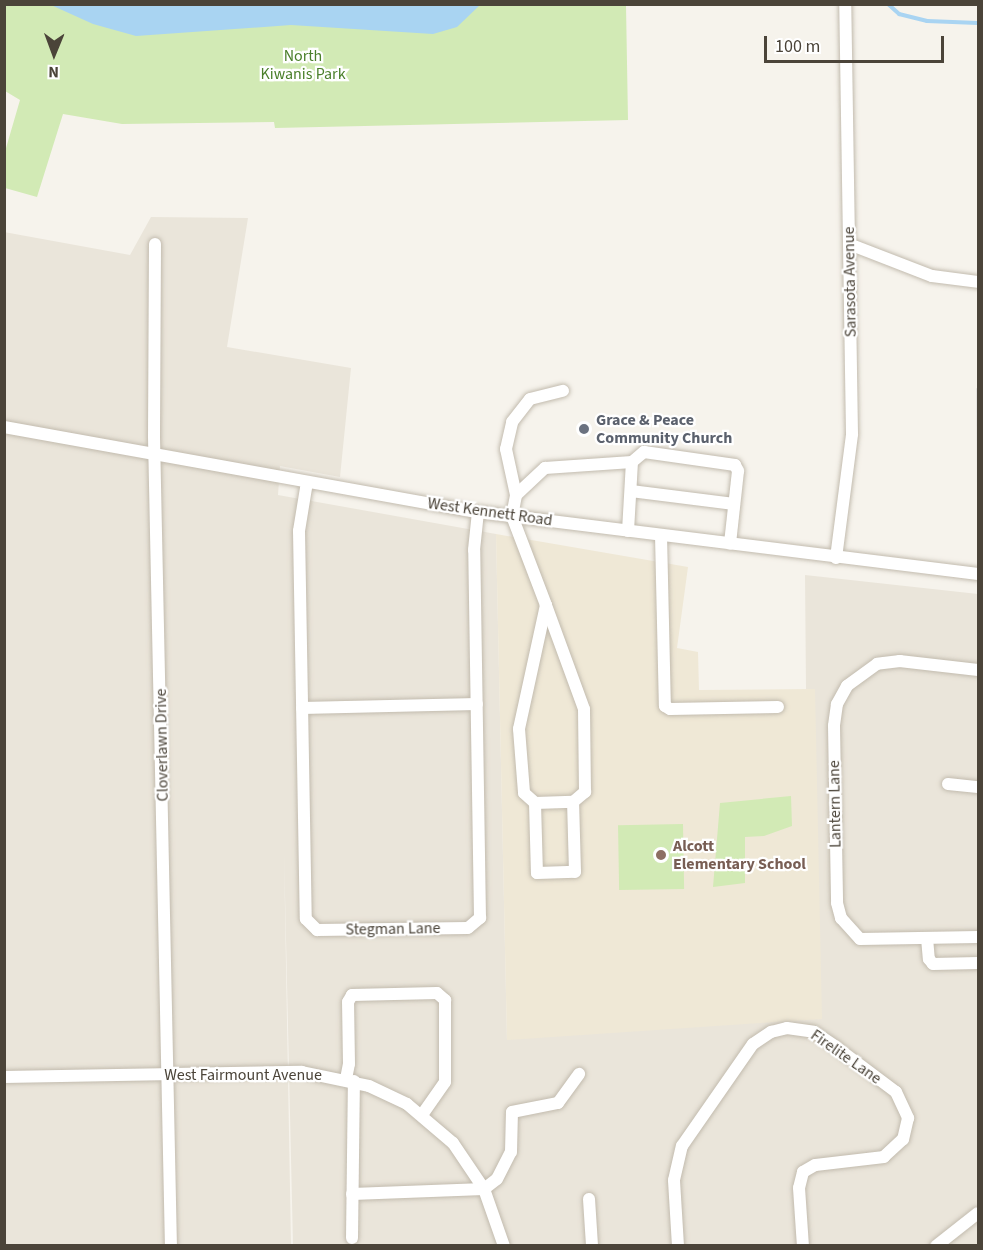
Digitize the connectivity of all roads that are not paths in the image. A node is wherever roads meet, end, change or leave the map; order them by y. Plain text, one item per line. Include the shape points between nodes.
1 (845, 4) edge
2 (155, 244) dead end
3 (849, 244) junction
4 (978, 282) edge
5 (563, 392) dead end
6 (4, 427) edge
7 (155, 455) junction
8 (632, 462) junction
9 (308, 482) junction
10 (631, 490) junction
11 (516, 495) junction
12 (734, 504) junction
13 (478, 512) junction
14 (512, 516) junction
15 (628, 531) junction
16 (661, 535) junction
17 (730, 544) junction
18 (836, 558) junction
19 (978, 574) edge
20 (546, 605) junction
21 (978, 670) edge
22 (477, 704) junction
23 (778, 707) dead end
24 (302, 708) junction
25 (948, 784) dead end
26 (978, 787) edge
27 (573, 802) junction
28 (535, 803) junction
29 (978, 937) edge
30 (927, 938) junction
31 (978, 963) edge
32 (168, 1074) junction
33 (579, 1074) dead end
34 (4, 1077) edge
35 (350, 1080) junction
36 (422, 1115) junction
37 (484, 1189) junction
38 (352, 1194) junction
39 (589, 1199) dead end
40 (978, 1213) edge
41 (352, 1238) dead end
42 (171, 1245) edge
43 (504, 1245) edge
44 (592, 1245) edge
45 (678, 1245) edge
46 (803, 1245) edge
47 (936, 1245) edge

1 - 3 street, Sarasota Avenue
2 - 7 street, Cloverlawn Drive
3 - 4 street via 932,276
3 - 18 street, Sarasota Avenue via 852,434
5 - 11 street via 530,399 512,422 506,449
6 - 7 street, West Kennett Road
7 - 9 street, West Kennett Road
7 - 32 street, Cloverlawn Drive
8 - 10 street
8 - 11 street via 545,468
8 - 12 street via 644,452 735,465 738,471
9 - 13 street, West Kennett Road
9 - 24 street, Stegman Lane via 299,531
10 - 12 street
10 - 15 street
11 - 14 street
12 - 17 street
13 - 14 street, West Kennett Road
13 - 22 street, Stegman Lane via 474,550
14 - 15 street, West Kennett Road
14 - 20 street
15 - 16 street, West Kennett Road
16 - 17 street, West Kennett Road
16 - 23 street via 665,706
17 - 18 street, West Kennett Road
18 - 19 street, West Kennett Road
20 - 27 street via 584,708 585,792
20 - 28 street via 519,729 524,793
21 - 30 street, Lantern Lane via 900,661 877,664 851,681 836,710 840,914 860,939
22 - 24 street
22 - 24 street, Stegman Lane via 481,913 477,923 468,928 317,930 309,926
25 - 26 street
27 - 28 street
27 - 28 street via 575,872 537,873
29 - 30 street, Lantern Lane
30 - 31 street via 928,959 933,964
32 - 34 street, West Fairmount Avenue
32 - 35 street, West Fairmount Avenue via 302,1072
32 - 42 street, Cloverlawn Drive
33 - 37 street via 558,1103 512,1112 511,1152 496,1179
35 - 36 street, West Fairmount Avenue via 395,1098
35 - 36 street via 348,1002 352,995 437,993 445,1000 445,1082
35 - 38 street
36 - 37 street, West Fairmount Avenue via 453,1143
37 - 38 street
37 - 43 street, West Fairmount Avenue
38 - 41 street
39 - 44 street
40 - 47 street
45 - 46 street, Firelite Lane via 674,1180 682,1146 750,1047 764,1036 787,1028 814,1032 836,1047 896,1092 908,1118 903,1140 884,1157 815,1165 803,1172 799,1188

